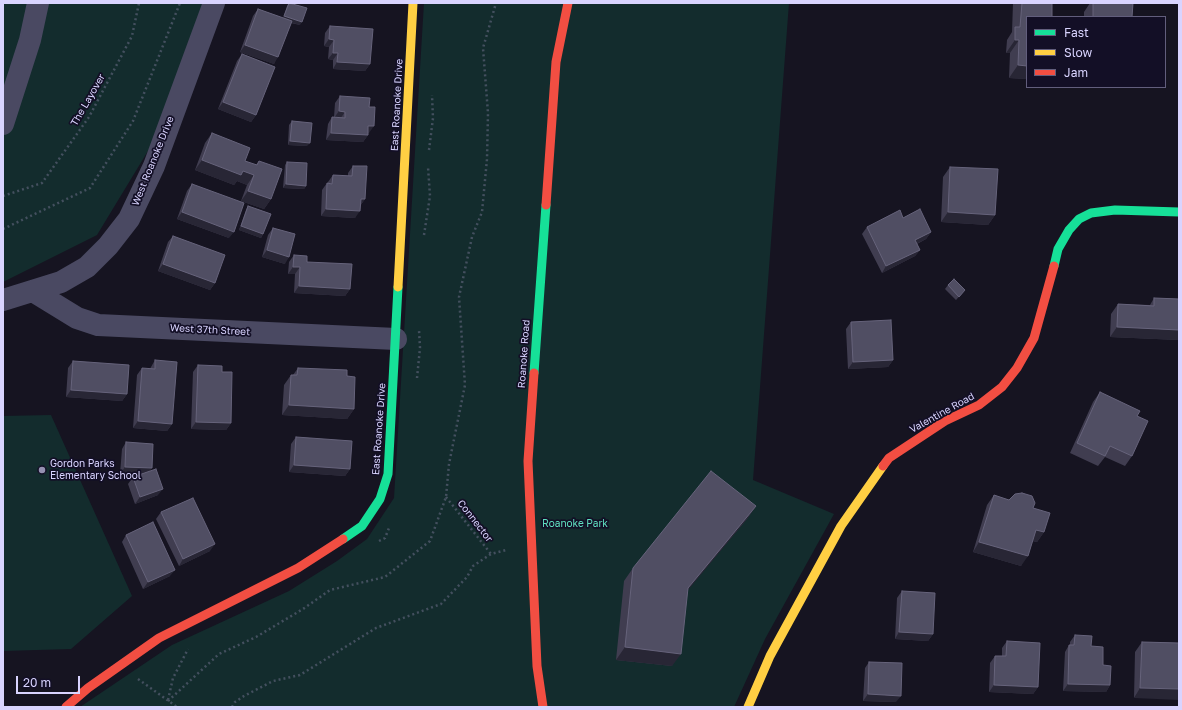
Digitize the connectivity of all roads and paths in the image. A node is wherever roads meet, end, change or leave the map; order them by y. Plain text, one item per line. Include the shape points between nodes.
1 (38, 3) edge
2 (139, 3) edge
3 (180, 3) edge
4 (214, 3) edge
5 (413, 3) edge
6 (568, 3) edge
7 (432, 94) dead end
8 (3, 124) edge
9 (428, 155) dead end
10 (428, 163) dead end
11 (3, 196) edge
12 (1179, 212) edge
13 (3, 229) edge
14 (423, 242) dead end
15 (33, 291) junction
16 (3, 300) edge
17 (419, 327) dead end
18 (396, 339) junction
19 (416, 385) dead end
20 (446, 497) dead end
21 (390, 526) dead end
22 (378, 541) dead end
23 (506, 550) dead end
24 (491, 554) junction
25 (191, 642) dead end
26 (120, 666) junction
27 (168, 701) junction
28 (66, 707) edge
29 (177, 707) edge
30 (232, 707) edge
31 (543, 707) edge
32 (748, 707) edge

1 - 8 street via 30,40
2 - 11 path, The Layover via 132,36 89,118 42,183
3 - 13 path via 133,121 90,188
4 - 15 street, West Roanoke Drive via 154,166 129,220 87,267 61,282
5 - 18 street, East Roanoke Drive
6 - 31 street, Roanoke Road via 556,62 528,461 537,666
7 - 9 path via 433,118
10 - 14 path via 430,196
12 - 32 street, Valentine Road via 1142,210 1091,213 1068,230 1058,249 1034,338 1017,368 1002,387 979,405 945,421 889,458 841,526 770,656
15 - 16 street, West Roanoke Drive
15 - 18 street, West 37th Street via 77,318 98,325
17 - 19 path via 420,348
18 - 26 street, East Roanoke Drive via 388,474 380,499 362,526 298,568 159,638
20 - 24 path, Connector
21 - 22 path via 385,538
23 - 24 path
24 - 30 path via 473,566 441,604 376,628 300,675 273,681 244,696
25 - 27 path via 174,678
26 - 27 path
26 - 28 street, East Roanoke Drive
27 - 29 path

